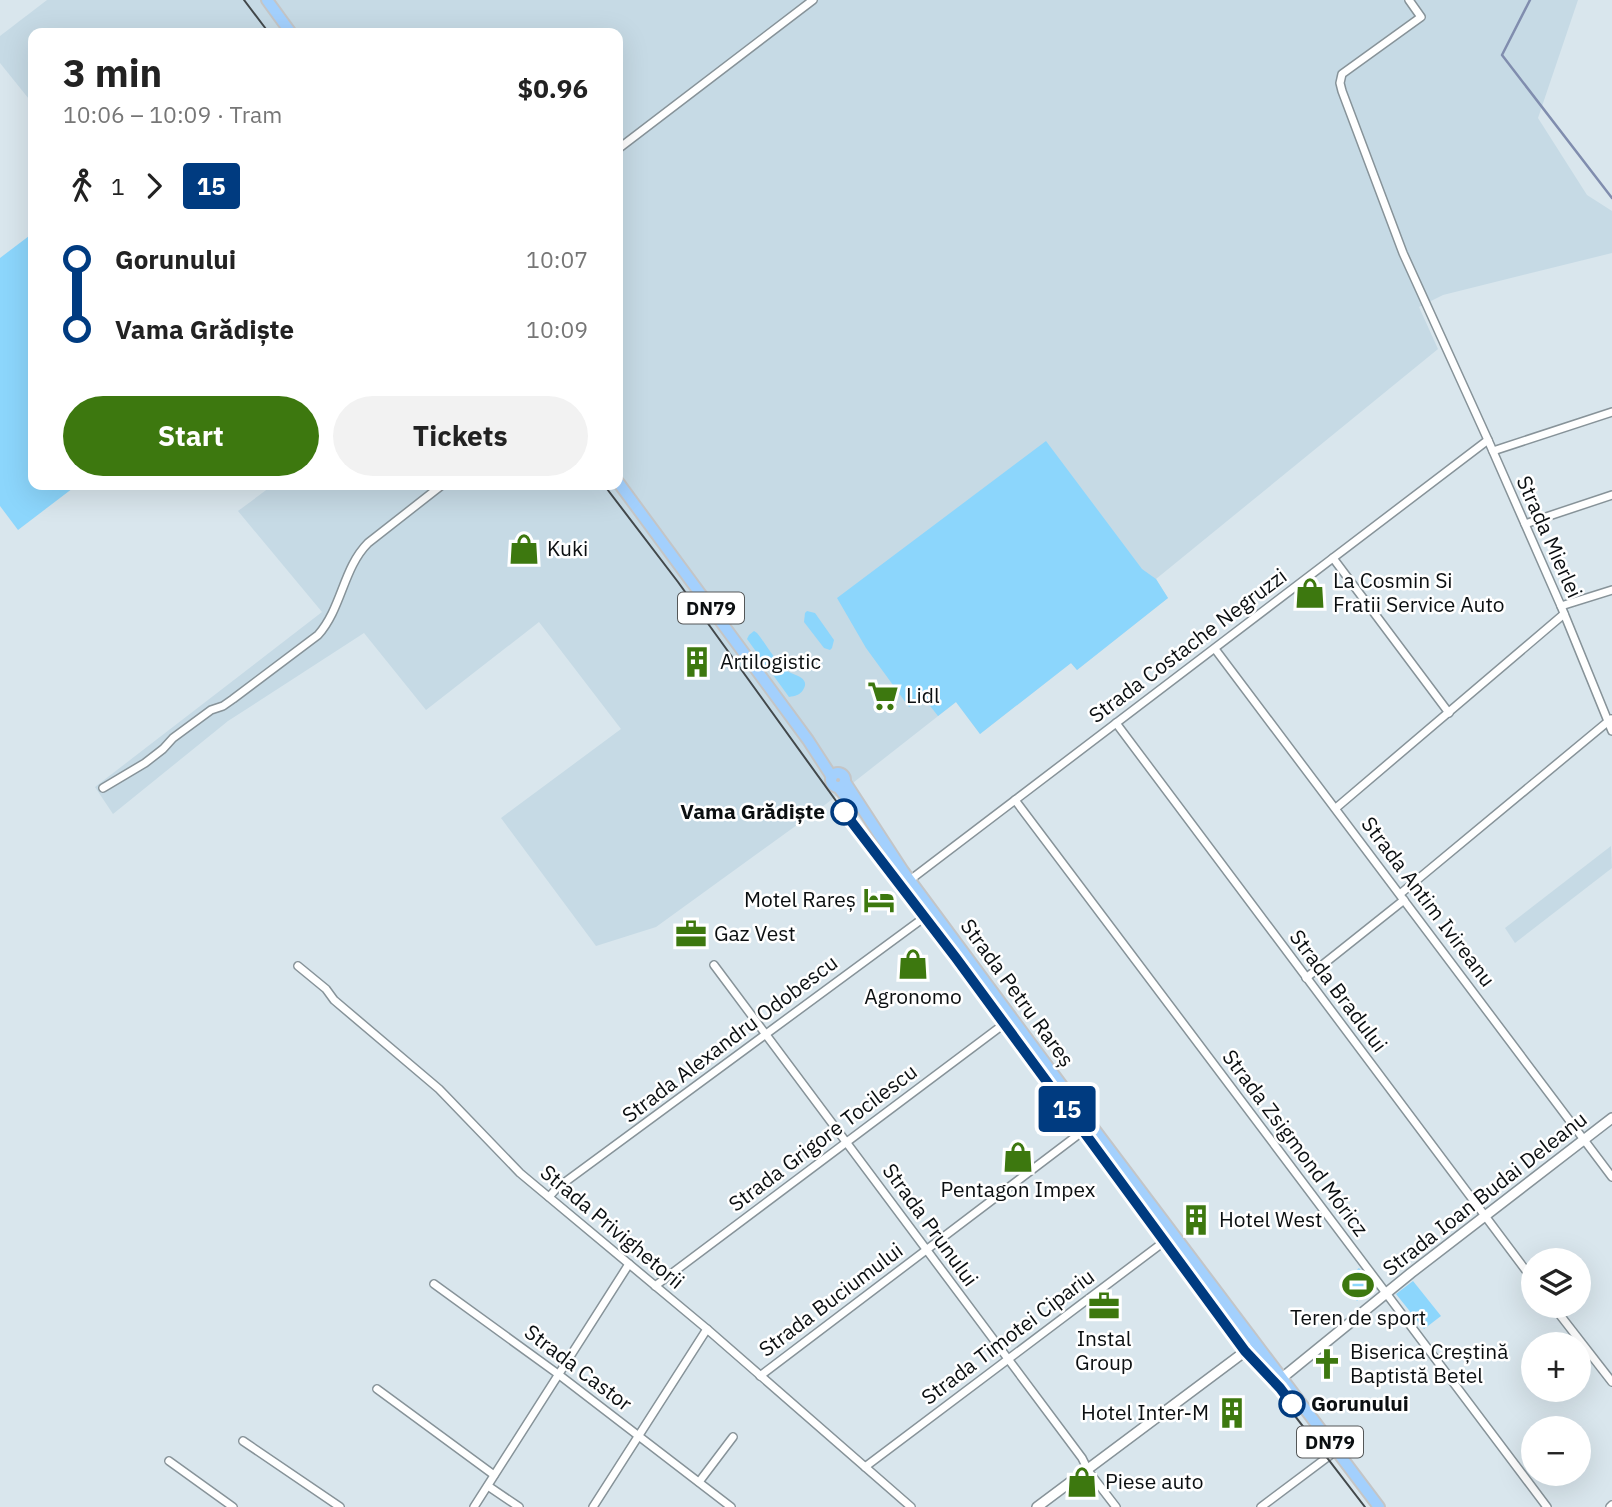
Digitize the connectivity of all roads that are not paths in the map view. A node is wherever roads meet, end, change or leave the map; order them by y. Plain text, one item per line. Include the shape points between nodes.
1 (267, 0) edge
2 (813, 0) edge
3 (1409, 0) edge
4 (287, 28) edge
5 (623, 145) edge
6 (1612, 412) edge
7 (1488, 439) junction
8 (1493, 451) junction
9 (623, 489) edge
10 (436, 490) edge
11 (1612, 495) edge
12 (1525, 524) junction
13 (1333, 558) junction
14 (1612, 590) edge
15 (1562, 610) junction
16 (1215, 649) junction
17 (1449, 713) junction
18 (1610, 720) edge
19 (1116, 723) junction
20 (1612, 731) edge
21 (103, 788) dead end
22 (1015, 800) junction
23 (1336, 808) junction
24 (910, 880) junction
25 (1402, 897) junction
26 (933, 911) junction
27 (714, 965) dead end
28 (298, 966) dead end
29 (1306, 978) junction
30 (1012, 1018) junction
31 (765, 1033) junction
32 (1612, 1118) edge
33 (1091, 1125) junction
34 (1584, 1139) junction
35 (847, 1141) junction
36 (1612, 1177) edge
37 (549, 1197) junction
38 (1484, 1216) junction
39 (1173, 1235) junction
40 (926, 1250) junction
41 (629, 1264) junction
42 (1521, 1264) edge
43 (434, 1284) dead end
44 (655, 1286) junction
45 (1385, 1293) junction
46 (1562, 1318) edge
47 (707, 1329) junction
48 (1255, 1344) junction
49 (1007, 1359) junction
50 (558, 1374) junction
51 (760, 1376) junction
52 (1282, 1378) junction
53 (1612, 1382) edge
54 (377, 1389) dead end
55 (638, 1435) junction
56 (733, 1437) dead end
57 (243, 1441) dead end
58 (1337, 1450) junction
59 (169, 1461) dead end
60 (865, 1467) junction
61 (1087, 1469) junction
62 (494, 1475) junction
63 (699, 1482) junction
64 (488, 1486) junction
65 (233, 1507) edge
66 (340, 1507) edge
67 (474, 1507) edge
68 (519, 1507) edge
69 (593, 1507) edge
70 (731, 1507) edge
71 (911, 1507) edge
72 (1037, 1507) edge
73 (1116, 1507) edge
74 (1261, 1507) edge
75 (1379, 1507) edge
76 (1547, 1507) edge

1 - 4 main road
2 - 5 street
3 - 7 street, Strada Mierlei via 1421,17 1345,72 1340,83 1403,253
6 - 8 street
7 - 8 street, Strada Mierlei
7 - 13 street, Strada Costache Negruzzi
8 - 12 street, Strada Mierlei
9 - 24 main road, Strada Petru Rareș / DN79 via 834,775 832,784 841,785
10 - 21 street via 359,553 318,635 145,763
11 - 12 street
12 - 15 street, Strada Mierlei
13 - 16 street, Strada Costache Negruzzi
13 - 17 street
14 - 15 street
15 - 17 street
15 - 18 street, Strada Mierlei
16 - 19 street, Strada Costache Negruzzi
16 - 23 street, Strada Antim Ivireanu
17 - 23 street
18 - 20 street, Strada Mierlei
18 - 25 street
19 - 22 street, Strada Costache Negruzzi
19 - 29 street, Strada Bradului
22 - 24 street, Strada Costache Negruzzi
22 - 45 street, Strada Zsigmond Móricz
23 - 25 street, Strada Antim Ivireanu
24 - 26 main road, Strada Petru Rareș / DN79
25 - 29 street
25 - 34 street, Strada Antim Ivireanu
26 - 30 main road, Strada Petru Rareș / DN79
26 - 31 street, Strada Alexandru Odobescu
27 - 31 street, Strada Prunului
28 - 37 street, Strada Privighetorii via 439,1089
29 - 38 street, Strada Bradului
30 - 33 main road, Strada Petru Rareș / DN79
30 - 35 street, Strada Grigore Tocilescu
31 - 35 street, Strada Prunului
31 - 37 street, Strada Alexandru Odobescu
32 - 34 street, Strada Ioan Budai Deleanu
33 - 39 main road, Strada Petru Rareș / DN79
33 - 40 street, Strada Buciumului
34 - 36 street, Strada Antim Ivireanu
34 - 38 street, Strada Ioan Budai Deleanu
35 - 40 street, Strada Prunului
35 - 44 street, Strada Grigore Tocilescu
37 - 41 street, Strada Privighetorii
38 - 42 street, Strada Bradului
38 - 45 street, Strada Ioan Budai Deleanu
39 - 48 main road, Strada Petru Rareș / DN79
39 - 49 street, Strada Timotei Cipariu
40 - 49 street, Strada Prunului
40 - 51 street, Strada Buciumului
41 - 44 street, Strada Privighetorii
41 - 50 street
43 - 50 street, Strada Castor
44 - 47 street, Strada Privighetorii
45 - 52 street, Strada Ioan Budai Deleanu
45 - 76 street, Strada Zsigmond Móricz
46 - 53 street
47 - 51 street, Strada Privighetorii
47 - 55 street
48 - 52 main road, Strada Petru Rareș / DN79
48 - 61 street
49 - 60 street, Strada Timotei Cipariu
49 - 61 street, Strada Prunului
50 - 55 street, Strada Castor
50 - 62 street
51 - 60 street, Strada Privighetorii
52 - 58 main road, Strada Petru Rareș / DN79
54 - 62 street
55 - 63 street, Strada Castor
55 - 69 street
56 - 63 street
57 - 66 street
58 - 74 street
58 - 75 main road, Strada Petru Rareș / DN79
59 - 65 street
60 - 71 street, Strada Privighetorii
61 - 72 street
61 - 73 street, Strada Prunului
62 - 64 street
63 - 70 street, Strada Castor
64 - 67 street
64 - 68 street

